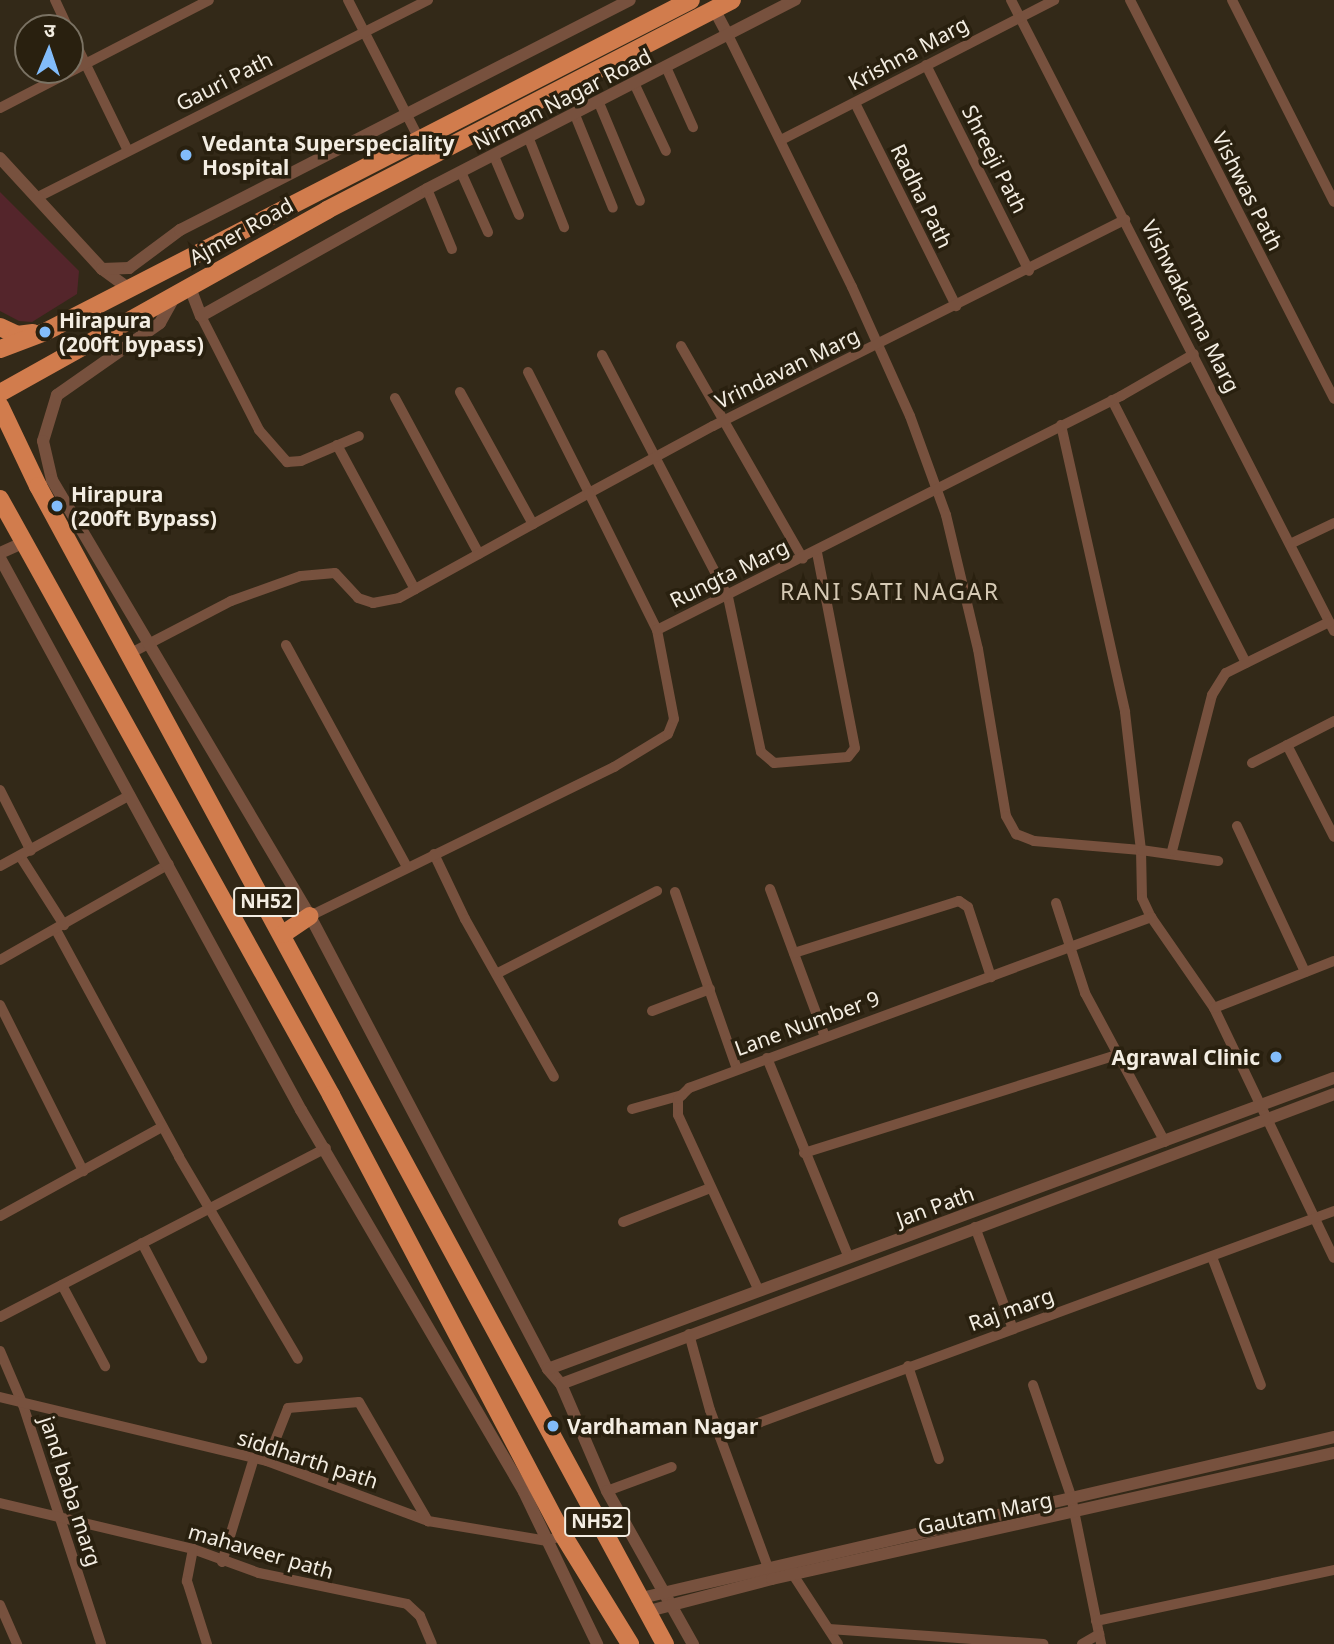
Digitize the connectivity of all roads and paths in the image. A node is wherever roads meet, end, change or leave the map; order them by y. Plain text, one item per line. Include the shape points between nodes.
1 (209, 0) edge
2 (348, 0) edge
3 (428, 0) edge
4 (630, 0) edge
5 (691, 0) edge
6 (732, 0) edge
7 (795, 0) edge
8 (1011, 0) edge
9 (1054, 0) edge
10 (1130, 0) edge
11 (1232, 0) edge
12 (714, 9) junction
13 (1020, 18) junction
14 (364, 32) junction
15 (728, 35) junction
16 (84, 60) edge
17 (86, 64) junction
18 (926, 65) junction
19 (666, 67) junction
20 (634, 83) junction
21 (599, 103) junction
22 (855, 103) junction
23 (0, 108) edge
24 (407, 114) junction
25 (575, 115) junction
26 (693, 127) dead end
27 (419, 139) junction
28 (529, 139) junction
29 (781, 140) junction
30 (128, 151) junction
31 (666, 151) dead end
32 (494, 156) junction
33 (0, 158) edge
34 (461, 172) junction
35 (427, 189) junction
36 (38, 197) junction
37 (640, 201) dead end
38 (1334, 202) edge
39 (613, 208) dead end
40 (519, 215) dead end
41 (1125, 220) junction
42 (564, 227) dead end
43 (488, 232) dead end
44 (453, 249) dead end
45 (102, 269) junction
46 (1029, 271) junction
47 (128, 288) junction
48 (184, 288) junction
49 (956, 306) junction
50 (201, 316) junction
51 (0, 327) edge
52 (45, 332) junction
53 (878, 345) junction
54 (681, 346) dead end
55 (0, 349) edge
56 (1194, 354) junction
57 (603, 355) dead end
58 (528, 372) dead end
59 (1330, 384) edge
60 (460, 392) dead end
61 (0, 393) edge
62 (395, 398) dead end
63 (1334, 399) edge
64 (1112, 400) junction
65 (0, 406) edge
66 (725, 420) junction
67 (1061, 425) junction
68 (359, 436) dead end
69 (43, 441) junction
70 (337, 445) junction
71 (656, 456) junction
72 (24, 457) junction
73 (936, 487) junction
74 (589, 493) junction
75 (0, 499) edge
76 (1334, 523) edge
77 (533, 524) junction
78 (25, 542) junction
79 (1290, 544) junction
80 (817, 552) junction
81 (0, 553) edge
82 (479, 554) junction
83 (0, 558) edge
84 (803, 559) junction
85 (415, 589) junction
86 (728, 597) junction
87 (1332, 626) edge
88 (657, 629) junction
89 (148, 643) junction
90 (286, 645) dead end
91 (131, 653) junction
92 (1245, 663) junction
93 (1334, 721) edge
94 (1287, 745) junction
95 (1252, 763) dead end
96 (0, 790) edge
97 (130, 795) junction
98 (1237, 826) dead end
99 (1334, 837) edge
100 (1141, 850) junction
101 (31, 851) junction
102 (1172, 851) junction
103 (434, 854) junction
104 (20, 856) junction
105 (1218, 861) dead end
106 (169, 864) junction
107 (0, 866) edge
108 (407, 867) junction
109 (770, 889) dead end
110 (657, 891) dead end
111 (676, 892) dead end
112 (1056, 903) dead end
113 (310, 916) junction
114 (1151, 917) junction
115 (60, 928) junction
116 (283, 934) junction
117 (1074, 948) junction
118 (794, 953) junction
119 (0, 960) edge
120 (1334, 961) edge
121 (1305, 972) junction
122 (498, 973) junction
123 (991, 977) junction
124 (710, 989) junction
125 (0, 1005) edge
126 (1214, 1008) junction
127 (652, 1011) dead end
128 (825, 1037) junction
129 (1119, 1054) junction
130 (767, 1058) junction
131 (737, 1069) junction
132 (554, 1077) dead end
133 (1334, 1078) edge
134 (1334, 1094) edge
135 (682, 1095) junction
136 (1263, 1104) junction
137 (632, 1108) dead end
138 (1268, 1119) junction
139 (162, 1127) junction
140 (1165, 1142) junction
141 (326, 1148) junction
142 (804, 1153) junction
143 (83, 1171) junction
144 (710, 1188) junction
145 (208, 1209) junction
146 (1334, 1211) edge
147 (0, 1216) edge
148 (1315, 1218) junction
149 (623, 1222) dead end
150 (975, 1227) junction
151 (142, 1243) junction
152 (1212, 1257) junction
153 (849, 1258) junction
154 (1334, 1258) edge
155 (62, 1285) junction
156 (759, 1291) junction
157 (0, 1317) edge
158 (1013, 1329) junction
159 (689, 1334) junction
160 (0, 1351) edge
161 (202, 1357) dead end
162 (298, 1359) dead end
163 (105, 1366) dead end
164 (908, 1366) junction
165 (548, 1368) junction
166 (561, 1384) junction
167 (1033, 1385) dead end
168 (1261, 1385) dead end
169 (0, 1396) edge
170 (23, 1405) junction
171 (720, 1437) junction
172 (1334, 1437) edge
173 (1334, 1453) edge
174 (254, 1458) junction
175 (939, 1458) dead end
176 (267, 1461) junction
177 (672, 1467) dead end
178 (607, 1490) junction
179 (1071, 1496) junction
180 (0, 1503) edge
181 (1073, 1513) junction
182 (58, 1520) junction
183 (428, 1521) junction
184 (555, 1538) junction
185 (193, 1549) junction
186 (222, 1562) junction
187 (785, 1562) junction
188 (766, 1566) junction
189 (1334, 1570) edge
190 (793, 1574) junction
191 (772, 1579) junction
192 (662, 1593) junction
193 (0, 1605) edge
194 (641, 1605) junction
195 (668, 1606) junction
196 (1096, 1621) junction
197 (830, 1629) junction
198 (1100, 1639) edge
199 (17, 1644) edge
200 (101, 1644) edge
201 (207, 1644) edge
202 (432, 1644) edge
203 (597, 1644) edge
204 (629, 1644) edge
205 (665, 1644) edge
206 (693, 1644) edge
207 (838, 1644) edge
208 (1043, 1644) edge
209 (1082, 1644) edge

1 - 17 street
2 - 14 street
3 - 14 street, Gauri Path
4 - 24 street
5 - 27 highway, Ajmer Road
6 - 12 highway, Ajmer Road
7 - 15 street, Nirman Nagar Road
8 - 13 street, Vishwakarma Marg
9 - 13 street, Krishna Marg
10 - 59 street, Vishwas Path
11 - 38 street
12 - 15 street
12 - 48 highway, Ajmer Road
13 - 18 street, Krishna Marg
13 - 41 street, Vishwakarma Marg
14 - 24 street
14 - 30 street, Gauri Path
15 - 19 street, Nirman Nagar Road
15 - 29 street
16 - 17 street
17 - 23 street
17 - 30 street
18 - 22 street, Krishna Marg
18 - 46 street, Shreeji Path
19 - 20 street, Nirman Nagar Road
19 - 26 street
20 - 21 street, Nirman Nagar Road
20 - 31 street
21 - 25 street, Nirman Nagar Road
21 - 37 street
22 - 29 street, Krishna Marg
22 - 49 street, Radha Path
24 - 27 street
24 - 45 street via 180,230 129,268
25 - 28 street, Nirman Nagar Road
25 - 39 street
27 - 47 highway, Ajmer Road
28 - 32 street, Nirman Nagar Road
28 - 42 street
29 - 53 street
30 - 36 street, Gauri Path
32 - 34 street, Nirman Nagar Road
32 - 40 street
33 - 36 street
34 - 35 street, Nirman Nagar Road
34 - 43 street
35 - 44 street
35 - 50 street, Nirman Nagar Road
36 - 45 street
41 - 46 street, Vrindavan Marg
41 - 56 street, Vishwakarma Marg
45 - 47 street
46 - 49 street, Vrindavan Marg
47 - 52 highway, Ajmer Road
48 - 50 street
48 - 61 highway, Ajmer Road
48 - 69 street via 160,323 100,360 57,395
49 - 53 street, Vrindavan Marg
50 - 70 street via 259,430 287,462 301,461
51 - 52 highway via 18,335
52 - 55 highway, Ajmer Road
53 - 66 street, Vrindavan Marg
53 - 73 street
54 - 66 street
56 - 64 street, Rungta Marg
56 - 79 street, Vishwakarma Marg
57 - 71 street
58 - 74 street
59 - 63 street, Vishwas Path
60 - 77 street
62 - 82 street
64 - 67 street, Rungta Marg
64 - 92 street
65 - 72 highway, NH52
66 - 71 street, Vrindavan Marg
66 - 84 street
67 - 73 street, Rungta Marg
67 - 100 street via 1125,712
68 - 70 street
69 - 72 street
69 - 89 street via 52,480
70 - 85 street
71 - 74 street, Vrindavan Marg
71 - 86 street
72 - 91 highway, NH52
73 - 80 street, Rungta Marg
73 - 100 street via 978,649 1006,816 1016,834 1034,841
74 - 77 street, Vrindavan Marg
74 - 88 street
75 - 78 highway, NH52
76 - 79 street
77 - 82 street, Vrindavan Marg
78 - 81 street
78 - 184 highway, NH52 via 317,1071
79 - 87 street, Vishwakarma Marg
80 - 84 street, Rungta Marg
80 - 86 street via 856,733 856,748 848,757 784,764 766,759
82 - 85 street, Vrindavan Marg
83 - 97 street
84 - 86 street, Rungta Marg
85 - 89 street, Vrindavan Marg via 373,603 358,597 335,573 301,576 231,601
86 - 88 street, Rungta Marg
87 - 92 street
88 - 103 street, Rungta Marg via 674,719 668,734 614,767
89 - 91 street
89 - 113 street
90 - 108 street
91 - 116 highway, NH52
92 - 102 street via 1226,673 1212,695
93 - 94 street
94 - 95 street
94 - 99 street
96 - 101 street
97 - 101 street
97 - 106 street
98 - 121 street
100 - 102 street
100 - 114 street via 1139,880
101 - 104 street
102 - 105 street
103 - 108 street, Rungta Marg
103 - 122 street
104 - 107 street
104 - 115 street
106 - 115 street
106 - 141 street
108 - 113 street, Rungta Marg
109 - 118 street
110 - 122 street
111 - 124 street
112 - 117 street
113 - 116 highway
113 - 165 street
114 - 117 street, Lane Number 9
114 - 126 street
115 - 119 street
115 - 139 street
116 - 194 highway, NH52
117 - 123 street, Lane Number 9
117 - 129 street via 1085,993
118 - 123 street via 959,901 968,907
118 - 128 street
120 - 121 street
121 - 126 street
122 - 132 street
123 - 128 street, Lane Number 9
124 - 127 street
124 - 131 street
125 - 143 street
126 - 136 street
128 - 130 street, Lane Number 9
129 - 140 street
129 - 142 street
130 - 131 street, Lane Number 9
130 - 142 street
131 - 135 street, Lane Number 9
133 - 136 street, Jan Path
134 - 138 street, Jan Path
135 - 137 street, Lane Number 9
135 - 144 street via 678,1115
136 - 138 street
136 - 140 street, Jan Path
138 - 148 street
138 - 150 street, Jan Path
139 - 143 street
139 - 145 street
140 - 153 street, Jan Path
141 - 145 street
141 - 184 street via 378,1248
142 - 153 street
143 - 147 street
144 - 149 street
144 - 156 street
145 - 151 street
145 - 162 street
146 - 148 street, Raj marg
148 - 152 street, Raj marg
148 - 154 street
150 - 158 street
150 - 159 street, Jan Path
151 - 155 street
151 - 161 street
152 - 158 street, Raj marg
152 - 168 street
153 - 156 street, Jan Path
155 - 157 street
155 - 163 street
156 - 165 street, Jan Path
158 - 164 street, Raj marg
159 - 166 street, Jan Path
159 - 171 street
160 - 170 street, jand baba marg
164 - 171 street, Raj marg
164 - 175 street
165 - 166 street
166 - 178 street
167 - 179 street
169 - 170 street, siddharth path
170 - 174 street, siddharth path
170 - 182 street, jand baba marg
171 - 188 street
172 - 179 street
173 - 181 street, Gautam Marg
174 - 176 street, siddharth path
174 - 186 street
176 - 183 street, siddharth path
176 - 183 street via 288,1408 359,1402
177 - 178 street
178 - 192 street
179 - 181 street
179 - 187 street
180 - 182 street, mahaveer path
181 - 190 street, Gautam Marg
181 - 196 street
182 - 185 street, mahaveer path
182 - 200 street, jand baba marg
183 - 184 street, siddharth path
184 - 203 street
184 - 204 highway, NH52
185 - 186 street, mahaveer path
185 - 201 street via 187,1581
186 - 202 street, mahaveer path via 407,1604 420,1616
187 - 188 street
187 - 190 street
188 - 191 street
188 - 192 street
189 - 196 street
190 - 191 street, Gautam Marg
190 - 197 street
191 - 195 street, Gautam Marg
192 - 194 street
192 - 195 street
193 - 199 street
194 - 195 street, Gautam Marg
194 - 205 highway, NH52
195 - 206 street
196 - 198 street
197 - 207 street
197 - 208 street
198 - 209 street

